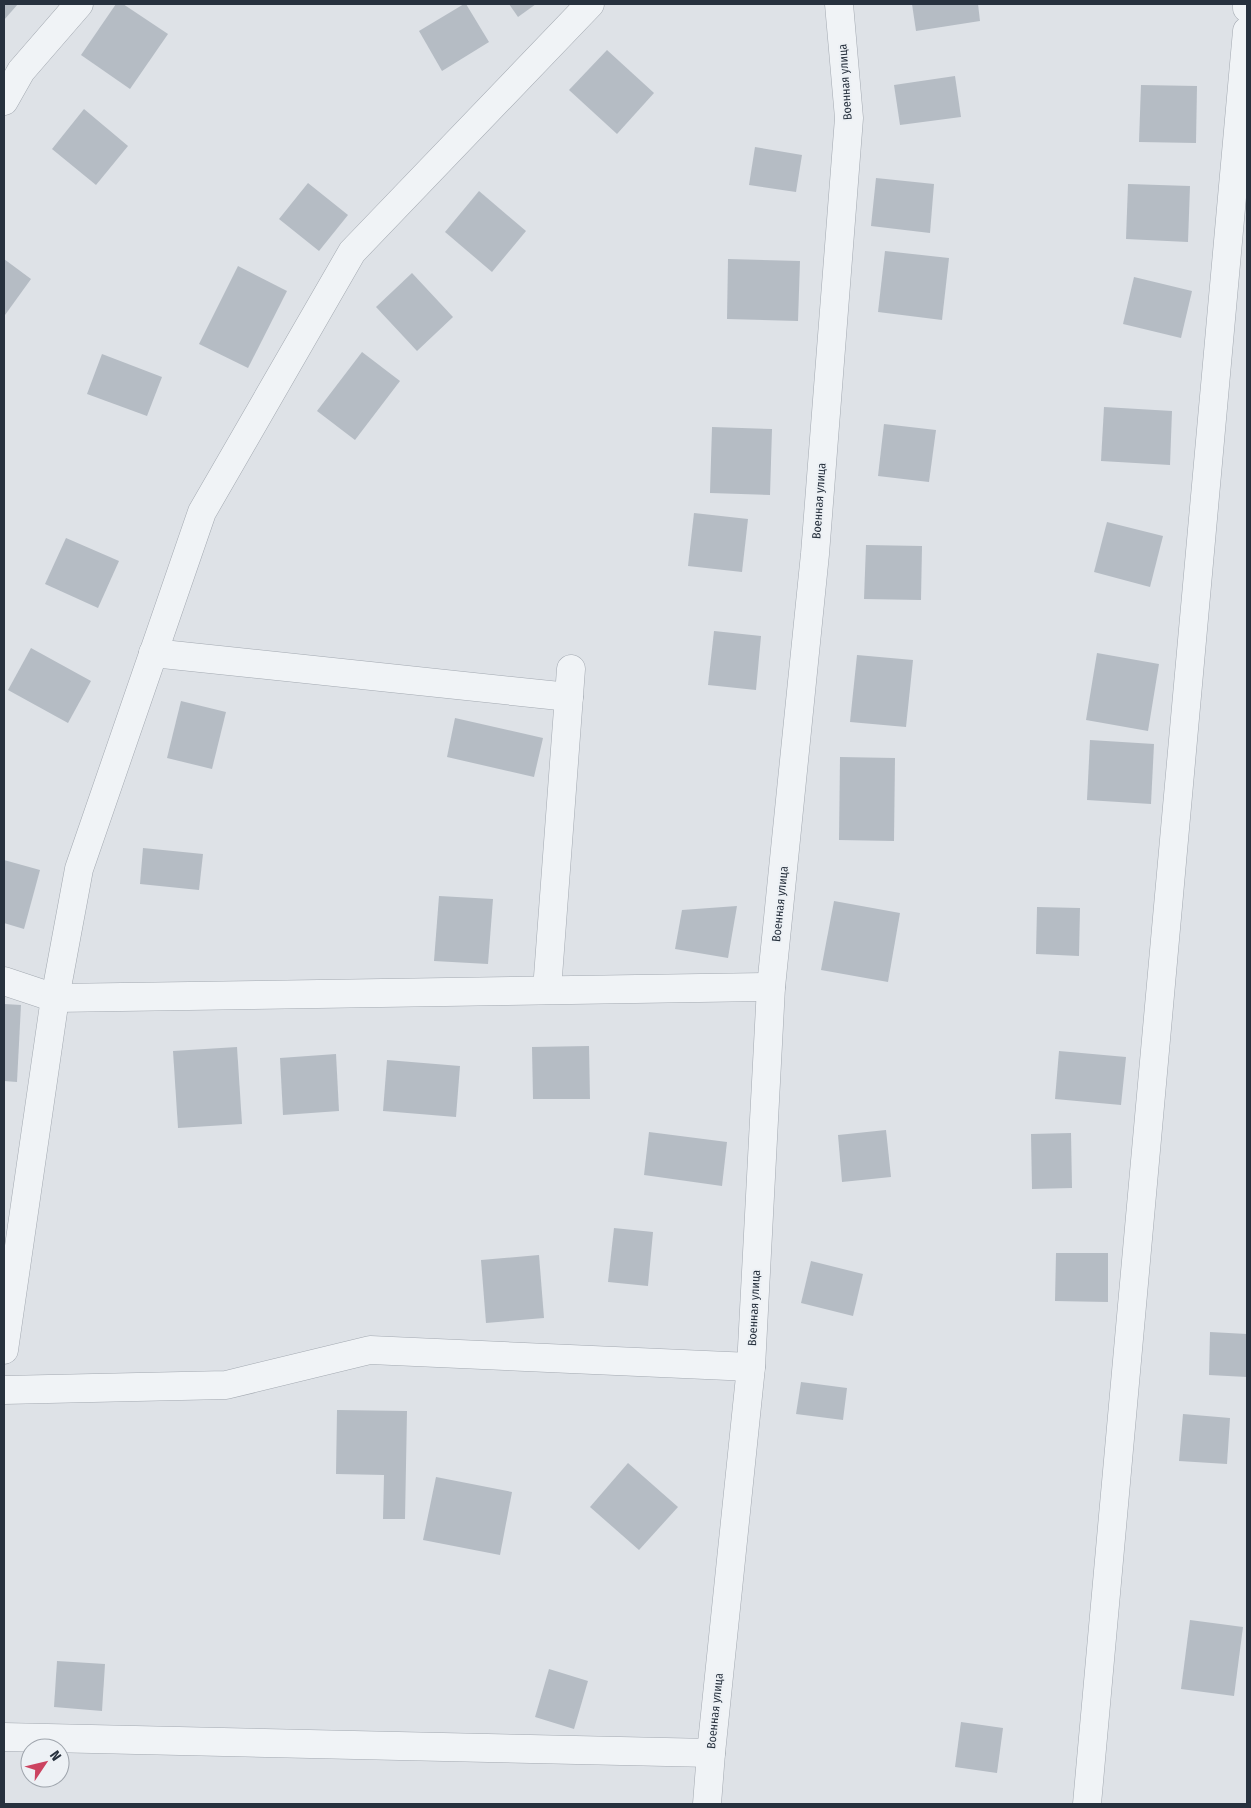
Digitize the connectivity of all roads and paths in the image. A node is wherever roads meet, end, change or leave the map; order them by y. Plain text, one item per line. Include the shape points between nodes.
1 (79, 4) edge
2 (590, 4) edge
3 (839, 4) edge
4 (1247, 4) edge
5 (1247, 8) edge
6 (1247, 31) edge
7 (4, 101) edge
8 (153, 653) junction
9 (571, 669) dead end
10 (569, 698) junction
11 (4, 981) edge
12 (771, 987) junction
13 (547, 990) junction
14 (55, 998) junction
15 (4, 1350) edge
16 (751, 1367) junction
17 (4, 1390) edge
18 (4, 1737) edge
19 (711, 1753) junction
20 (707, 1804) edge
21 (1087, 1804) edge

1 - 7 street via 21,71
2 - 8 street via 352,252 202,512
3 - 12 street, Военная улица via 849,118 815,554
4 - 5 street
6 - 21 street
8 - 10 street
8 - 14 street via 79,869
9 - 10 street
10 - 13 street
11 - 14 street
12 - 13 street
12 - 16 street, Военная улица
13 - 14 street
14 - 15 street
16 - 17 street via 370,1350 226,1385
16 - 19 street, Военная улица
18 - 19 street
19 - 20 street, Военная улица

